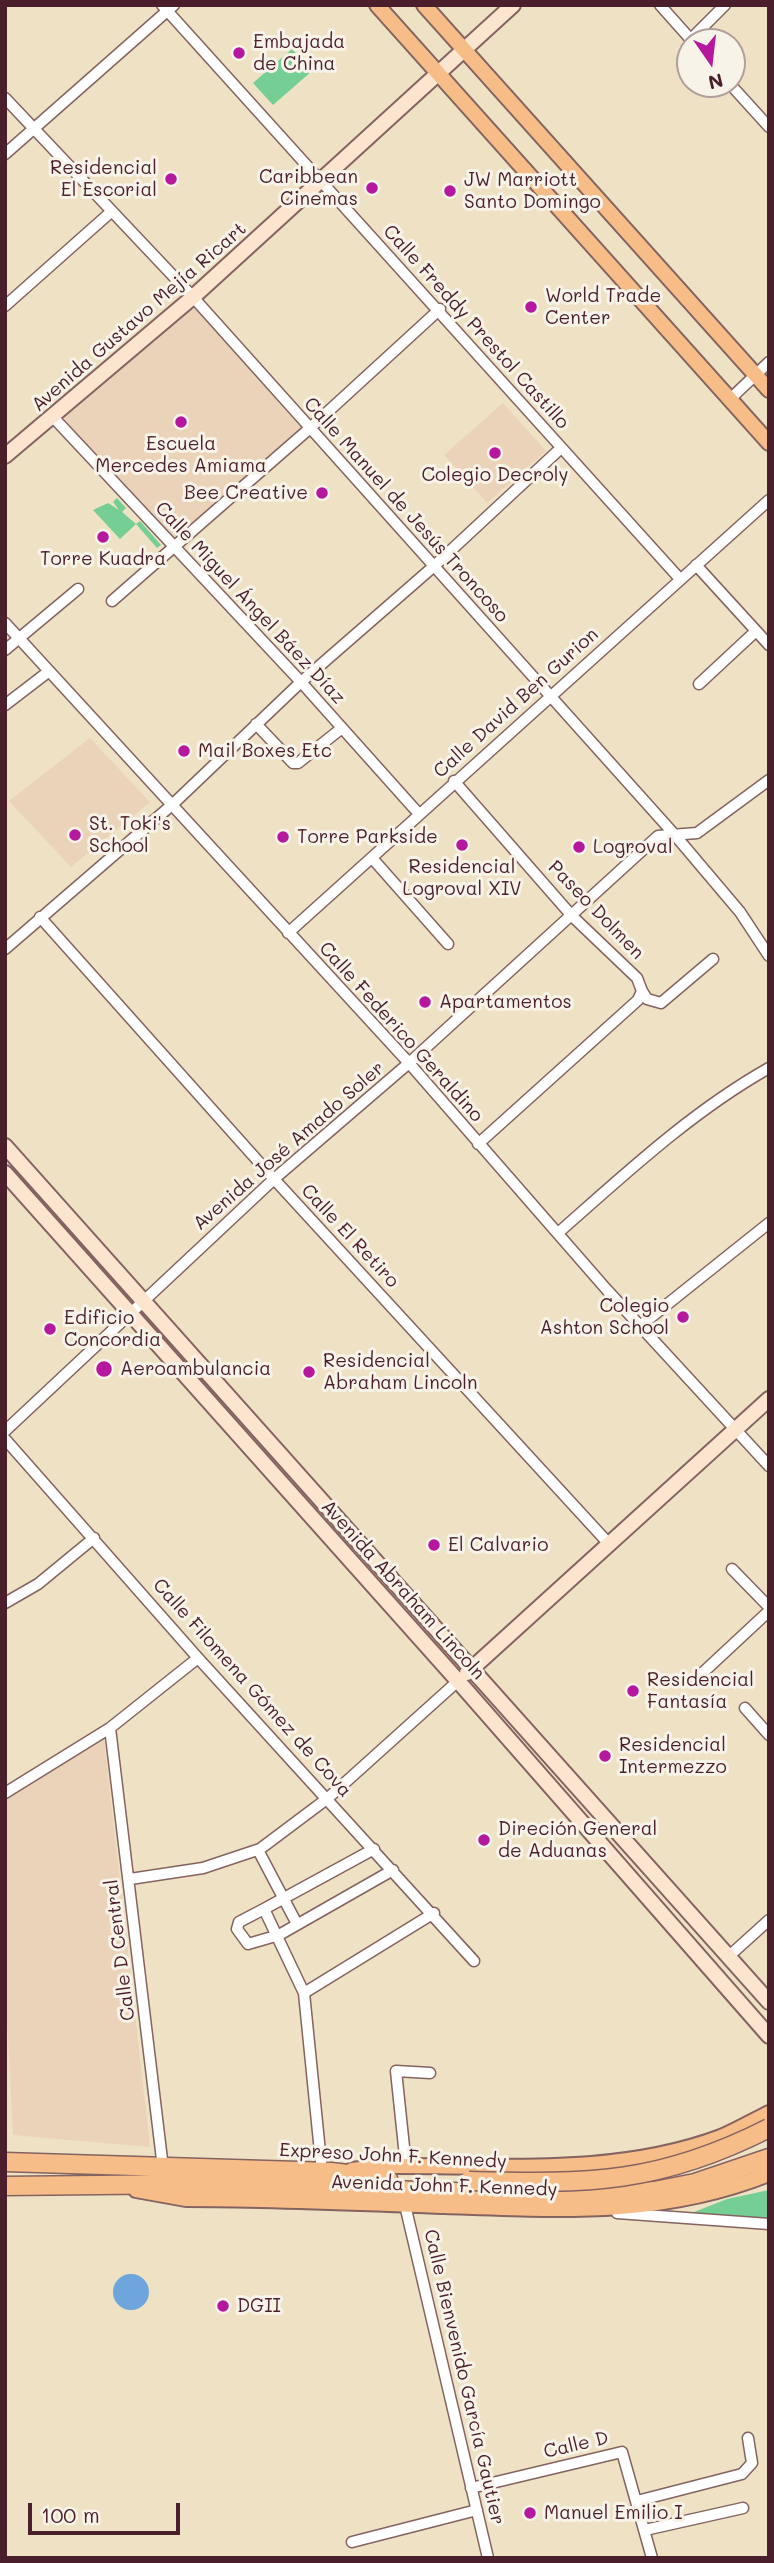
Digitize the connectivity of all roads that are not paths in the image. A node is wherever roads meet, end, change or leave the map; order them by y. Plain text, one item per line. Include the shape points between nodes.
1 (377, 5) edge
2 (424, 5) edge
3 (513, 5) edge
4 (660, 5) edge
5 (725, 5) edge
6 (167, 7) edge
7 (680, 28) edge
8 (703, 28) edge
9 (465, 51) junction
10 (439, 75) junction
11 (5, 98) edge
12 (743, 98) edge
13 (769, 127) edge
14 (33, 129) junction
15 (5, 154) edge
16 (322, 182) junction
17 (112, 211) junction
18 (193, 297) junction
19 (5, 306) edge
20 (440, 309) junction
21 (769, 362) edge
22 (755, 375) junction
23 (769, 390) edge
24 (729, 400) junction
25 (53, 418) junction
26 (309, 429) junction
27 (769, 443) edge
28 (561, 448) junction
29 (5, 456) edge
30 (769, 500) edge
31 (172, 548) junction
32 (695, 565) junction
33 (433, 567) junction
34 (680, 579) junction
35 (78, 589) dead end
36 (113, 601) dead end
37 (5, 623) edge
38 (756, 631) junction
39 (20, 639) junction
40 (769, 645) edge
41 (5, 650) edge
42 (48, 672) junction
43 (301, 682) junction
44 (699, 684) dead end
45 (550, 697) junction
46 (5, 705) edge
47 (256, 724) junction
48 (342, 728) junction
49 (769, 780) edge
50 (454, 781) junction
51 (173, 804) junction
52 (419, 814) junction
53 (674, 834) junction
54 (372, 858) junction
55 (572, 916) junction
56 (40, 917) junction
57 (288, 933) junction
58 (448, 944) dead end
59 (5, 949) edge
60 (769, 956) edge
61 (713, 959) dead end
62 (642, 991) junction
63 (409, 1063) junction
64 (769, 1068) edge
65 (478, 1144) junction
66 (5, 1146) edge
67 (5, 1173) edge
68 (274, 1179) junction
69 (769, 1223) edge
70 (558, 1233) junction
71 (144, 1300) junction
72 (131, 1312) junction
73 (640, 1326) junction
74 (769, 1399) edge
75 (735, 1429) junction
76 (5, 1431) edge
77 (5, 1439) edge
78 (769, 1466) edge
79 (94, 1538) junction
80 (610, 1545) junction
81 (732, 1569) dead end
82 (5, 1603) edge
83 (769, 1609) edge
84 (198, 1658) junction
85 (472, 1668) junction
86 (696, 1679) dead end
87 (458, 1681) junction
88 (745, 1709) dead end
89 (110, 1728) junction
90 (769, 1735) edge
91 (5, 1793) edge
92 (328, 1798) junction
93 (374, 1849) junction
94 (258, 1850) junction
95 (393, 1870) junction
96 (130, 1879) junction
97 (282, 1899) junction
98 (264, 1909) junction
99 (434, 1913) junction
100 (769, 1920) edge
101 (298, 1924) junction
102 (279, 1935) junction
103 (728, 1956) junction
104 (474, 1961) dead end
105 (304, 1993) junction
106 (769, 2002) edge
107 (769, 2036) edge
108 (430, 2073) dead end
109 (769, 2117) edge
110 (722, 2136) junction
111 (769, 2145) edge
112 (769, 2158) edge
113 (5, 2162) edge
114 (406, 2166) junction
115 (769, 2166) edge
116 (163, 2168) junction
117 (327, 2172) junction
118 (769, 2174) edge
119 (753, 2179) junction
120 (769, 2182) edge
121 (5, 2186) edge
122 (115, 2187) junction
123 (696, 2198) junction
124 (405, 2205) junction
125 (578, 2210) junction
126 (769, 2224) edge
127 (748, 2438) dead end
128 (471, 2488) junction
129 (637, 2501) junction
130 (743, 2508) dead end
131 (477, 2510) junction
132 (645, 2530) junction
133 (352, 2542) dead end
134 (488, 2558) edge
135 (652, 2558) edge

1 - 10 main road
2 - 9 main road
3 - 9 main road, Avenida Gustavo Mejía Ricart
4 - 7 street
5 - 8 street
6 - 14 street
6 - 16 street, Calle Freddy Prestol Castillo
9 - 10 main road, Avenida Gustavo Mejía Ricart
9 - 22 main road
10 - 16 main road, Avenida Gustavo Mejía Ricart
10 - 24 main road
11 - 14 street, Calle Manuel de Jesús Troncoso
12 - 13 street
14 - 15 street
14 - 17 street, Calle Manuel de Jesús Troncoso
16 - 18 main road, Avenida Gustavo Mejía Ricart
16 - 20 street, Calle Freddy Prestol Castillo
17 - 18 street, Calle Manuel de Jesús Troncoso
17 - 19 street
18 - 25 main road, Avenida Gustavo Mejía Ricart
18 - 26 street, Calle Manuel de Jesús Troncoso
20 - 26 street
20 - 28 street, Calle Freddy Prestol Castillo
21 - 22 street
22 - 23 main road
22 - 24 street
24 - 27 main road
25 - 29 main road, Avenida Gustavo Mejía Ricart
25 - 31 street, Calle Miguel Ángel Báez Díaz
26 - 31 street
26 - 33 street, Calle Manuel de Jesús Troncoso
28 - 33 street
28 - 34 street, Calle Freddy Prestol Castillo
30 - 32 street, Calle David Ben Gurion
31 - 36 street
31 - 43 street, Calle Miguel Ángel Báez Díaz
32 - 34 street, Calle David Ben Gurion
32 - 38 street
33 - 43 street
33 - 45 street, Calle Manuel de Jesús Troncoso
34 - 45 street, Calle David Ben Gurion
35 - 39 street
37 - 39 street, Calle Federico Geraldino
38 - 40 street
38 - 44 street
39 - 41 street
39 - 42 street, Calle Federico Geraldino
42 - 46 street
42 - 51 street, Calle Federico Geraldino
43 - 47 street
43 - 48 street, Calle Miguel Ángel Báez Díaz
45 - 50 street, Calle David Ben Gurion
45 - 53 street, Calle Manuel de Jesús Troncoso
47 - 48 street via 293,763
47 - 51 street
48 - 52 street, Calle Miguel Ángel Báez Díaz
49 - 53 street, Avenida José Amado Soler via 697,833
50 - 52 street, Calle David Ben Gurion
50 - 55 street, Paseo Dolmen
51 - 56 street
51 - 57 street, Calle Federico Geraldino
52 - 54 street, Calle David Ben Gurion
53 - 55 street, Avenida José Amado Soler via 658,836
53 - 60 street, Calle Manuel de Jesús Troncoso via 740,912
54 - 57 street, Calle David Ben Gurion
54 - 58 street
55 - 62 street, Paseo Dolmen via 637,978
55 - 63 street, Avenida José Amado Soler
56 - 59 street
56 - 68 street, Calle El Retiro
57 - 63 street, Calle Federico Geraldino
61 - 62 street via 661,1003 648,999
62 - 65 street, Paseo Dolmen via 638,1000
63 - 65 street, Calle Federico Geraldino
63 - 68 street, Avenida José Amado Soler
64 - 70 street via 671,1134
65 - 70 street, Calle Federico Geraldino
66 - 71 main road, Avenida Abraham Lincoln
67 - 72 main road, Avenida Abraham Lincoln
68 - 71 street, Avenida José Amado Soler
68 - 80 street, Calle El Retiro
69 - 73 street
70 - 73 street, Calle Federico Geraldino
71 - 72 street, Avenida José Amado Soler
71 - 85 main road, Avenida Abraham Lincoln
72 - 76 street, Avenida José Amado Soler
72 - 87 main road, Avenida Abraham Lincoln
73 - 75 street, Calle Federico Geraldino
74 - 75 main road
75 - 78 street, Calle Federico Geraldino
75 - 80 main road
77 - 79 street, Calle Filomena Gómez de Cova
79 - 82 street via 38,1584
79 - 84 street, Calle Filomena Gómez de Cova
80 - 85 main road
81 - 83 street
83 - 86 street
84 - 89 street
84 - 92 street, Calle Filomena Gómez de Cova
85 - 87 main road
85 - 103 main road, Avenida Abraham Lincoln
87 - 92 street
87 - 107 main road, Avenida Abraham Lincoln
88 - 90 street
89 - 91 street
89 - 96 street, Calle D Central
92 - 93 street, Calle Filomena Gómez de Cova
92 - 94 street
93 - 95 street, Calle Filomena Gómez de Cova
93 - 97 street
94 - 96 street via 203,1868
94 - 97 street
95 - 99 street, Calle Filomena Gómez de Cova
95 - 101 street
96 - 116 street, Calle D Central
97 - 98 street
97 - 101 street
98 - 102 street
98 - 102 street via 239,1922 242,1940 254,1945
99 - 104 street, Calle Filomena Gómez de Cova
99 - 105 street
100 - 103 street
101 - 102 street
102 - 105 street
103 - 106 main road, Avenida Abraham Lincoln
105 - 117 street
108 - 114 street via 396,2071
109 - 110 main road, Avenida John F. Kennedy
109 - 117 highway, Expreso John F. Kennedy, bridge via 712,2154 645,2175 589,2182 383,2179
110 - 111 main road via 756,2132
110 - 114 main road, Avenida John F. Kennedy via 594,2165
112 - 122 highway, Expreso John F. Kennedy via 695,2183 586,2196 268,2186
113 - 116 highway, Expreso John F. Kennedy
114 - 117 main road, Avenida John F. Kennedy
115 - 119 main road
116 - 117 highway, Expreso John F. Kennedy
118 - 119 main road, Avenida John F. Kennedy
119 - 123 main road, Avenida John F. Kennedy
120 - 123 main road
121 - 122 highway, Expreso John F. Kennedy
122 - 124 main road, Avenida John F. Kennedy via 186,2199
123 - 125 main road, Avenida John F. Kennedy
124 - 125 main road, Avenida John F. Kennedy
124 - 128 street, Calle Bienvenido García Gautier
125 - 126 street
127 - 129 street via 752,2463 742,2474
128 - 129 street, Calle D via 622,2452
128 - 131 street, Calle Bienvenido García Gautier
129 - 132 street, Calle D
130 - 132 street
131 - 133 street
131 - 134 street, Calle Bienvenido García Gautier
132 - 135 street, Calle D

